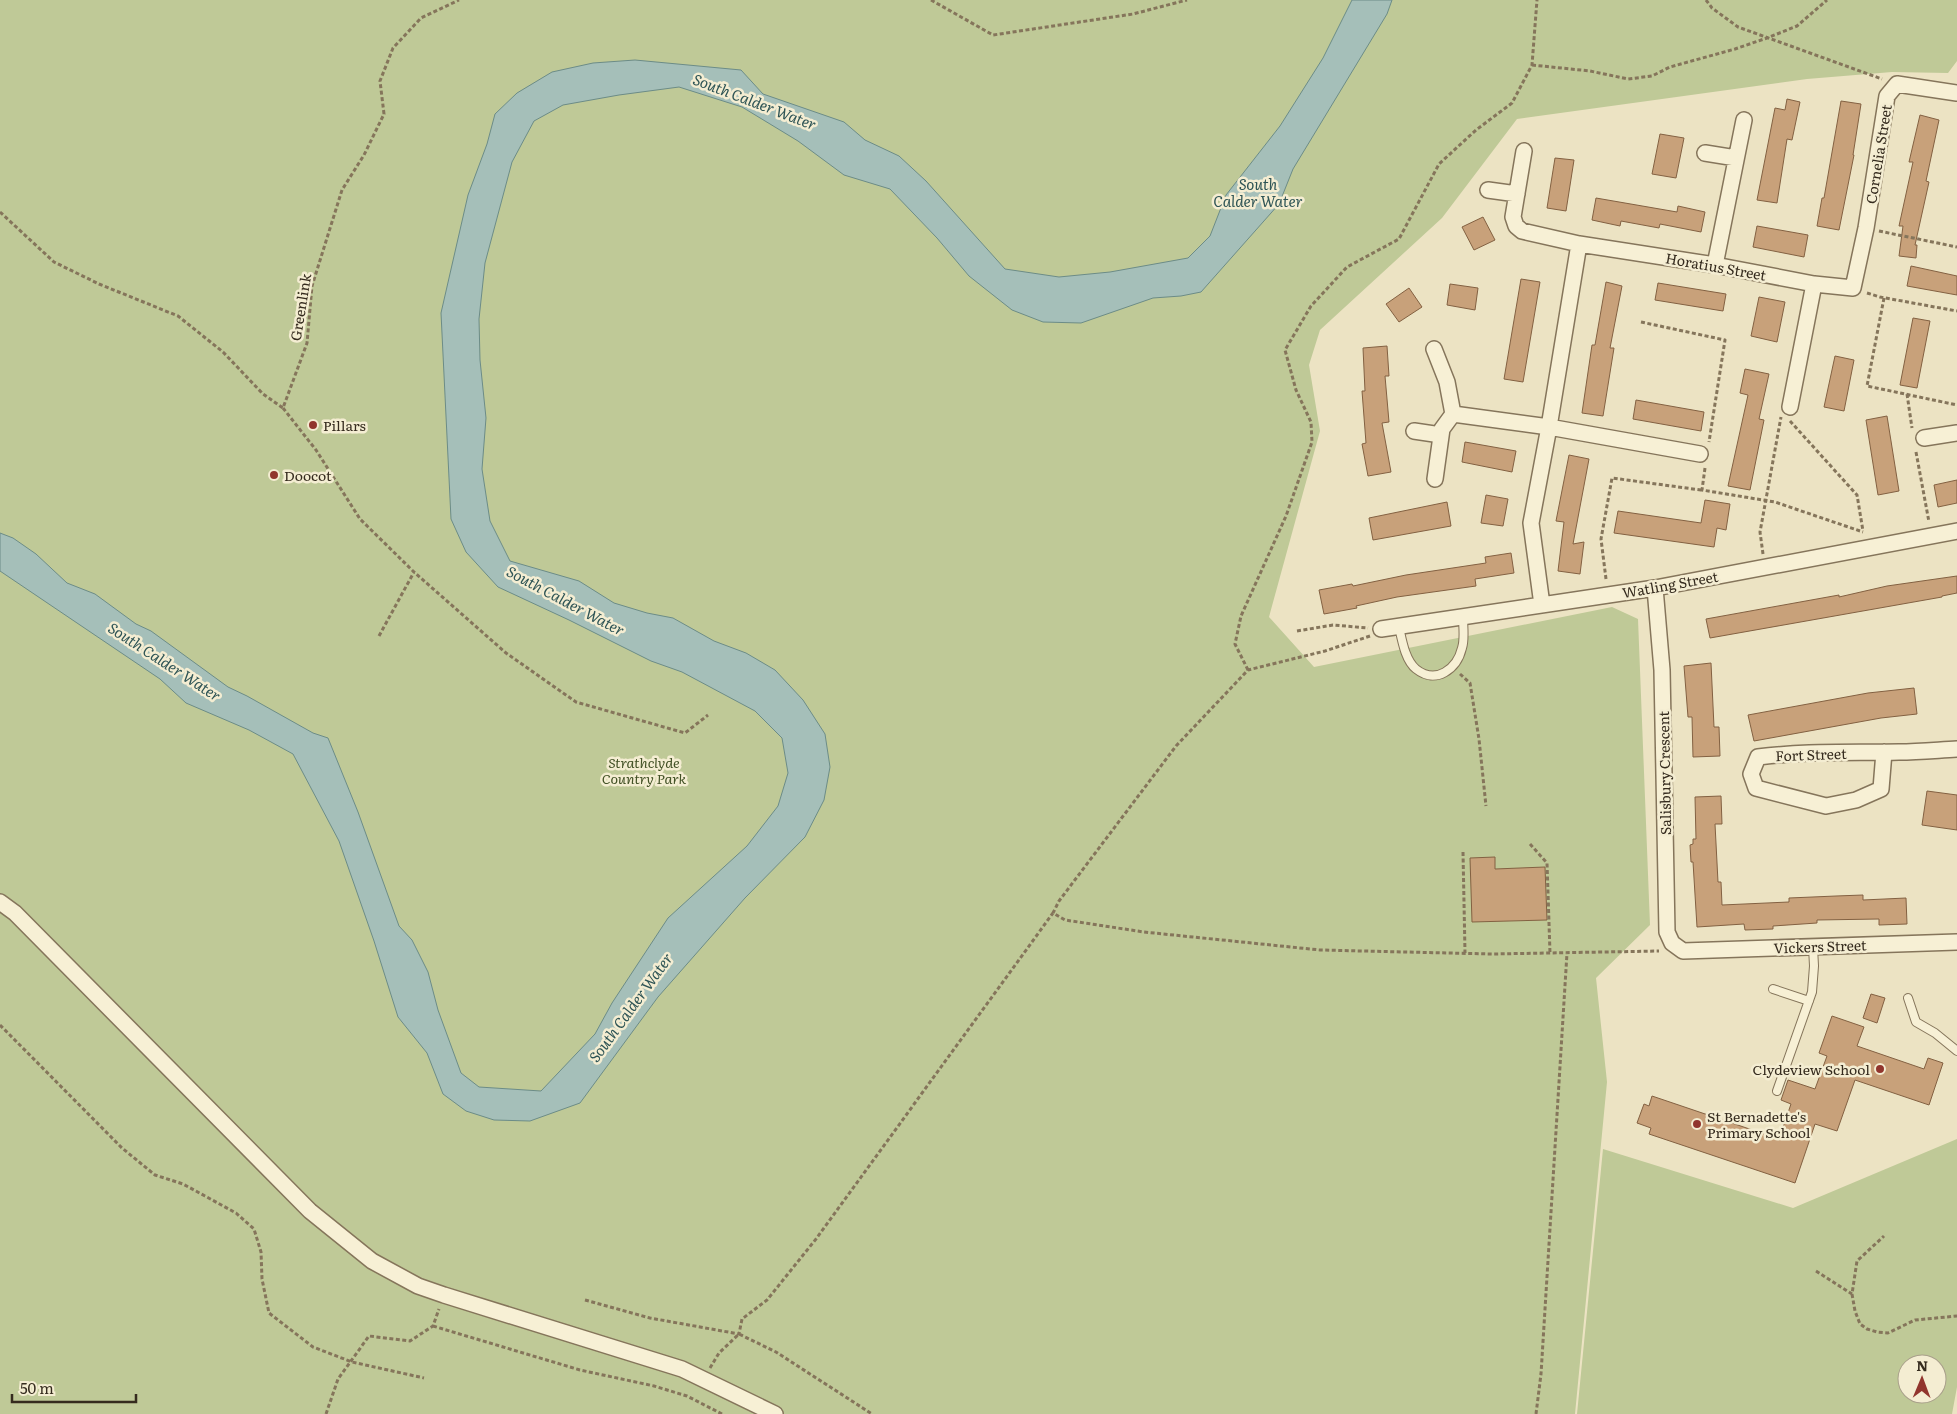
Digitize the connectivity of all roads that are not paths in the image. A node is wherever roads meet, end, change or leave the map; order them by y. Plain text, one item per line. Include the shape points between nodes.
1 (1957, 93) edge
2 (1744, 120) dead end
3 (1524, 151) dead end
4 (1705, 152) dead end
5 (1736, 158) junction
6 (1488, 190) dead end
7 (1517, 194) junction
8 (1579, 244) junction
9 (1715, 266) junction
10 (1814, 284) junction
11 (1853, 288) joint
12 (1434, 349) dead end
13 (1790, 407) dead end
14 (1453, 414) junction
15 (1550, 427) junction
16 (1414, 431) dead end
17 (1957, 433) edge
18 (1441, 435) junction
19 (1918, 440) road end
20 (1705, 455) road end
21 (1434, 480) dead end
22 (1957, 531) edge
23 (1655, 588) junction
24 (1542, 605) junction
25 (1463, 617) junction
26 (1399, 627) junction
27 (1376, 633) road end
28 (1957, 749) edge
29 (1884, 752) junction
30 (0, 902) edge
31 (1957, 942) edge
32 (1813, 947) junction
33 (1683, 951) joint
34 (1772, 989) dead end
35 (1908, 998) dead end
36 (1809, 1001) junction
37 (1957, 1051) edge
38 (1777, 1091) dead end
39 (775, 1414) edge

1 - 11 street, Cornelia Street via 1897,84 1887,96
2 - 5 street
3 - 7 street, Horatius Street
4 - 5 street
5 - 9 street
6 - 7 street
7 - 8 street, Horatius Street via 1513,217 1516,226
8 - 9 street, Horatius Street
8 - 15 street
9 - 10 street, Horatius Street
10 - 11 street, Horatius Street
10 - 13 street
12 - 14 street via 1447,382
14 - 15 street
14 - 18 street
15 - 20 street
15 - 24 street via 1531,523
16 - 18 street
17 - 19 street
18 - 21 street
22 - 23 street, Watling Street via 1933,527 1764,567
23 - 24 street, Watling Street
23 - 33 street, Salisbury Crescent via 1662,670 1667,932 1672,943
24 - 25 street, Watling Street
25 - 26 street, Watling Street
25 - 26 lane via 1463,647 1458,660 1447,672 1432,676 1416,669 1405,650
26 - 27 street, Watling Street
28 - 29 street, Fort Street
29 - 29 street, Fort Street via 1881,789 1856,800 1826,806 1756,788 1751,774 1758,757 1793,753
30 - 39 street via 15,913 310,1211 372,1262 418,1286 444,1295 682,1369
31 - 32 street, Vickers Street
32 - 33 street, Vickers Street
32 - 36 lane via 1814,986
34 - 36 lane
35 - 37 lane via 1916,1022
36 - 38 lane

